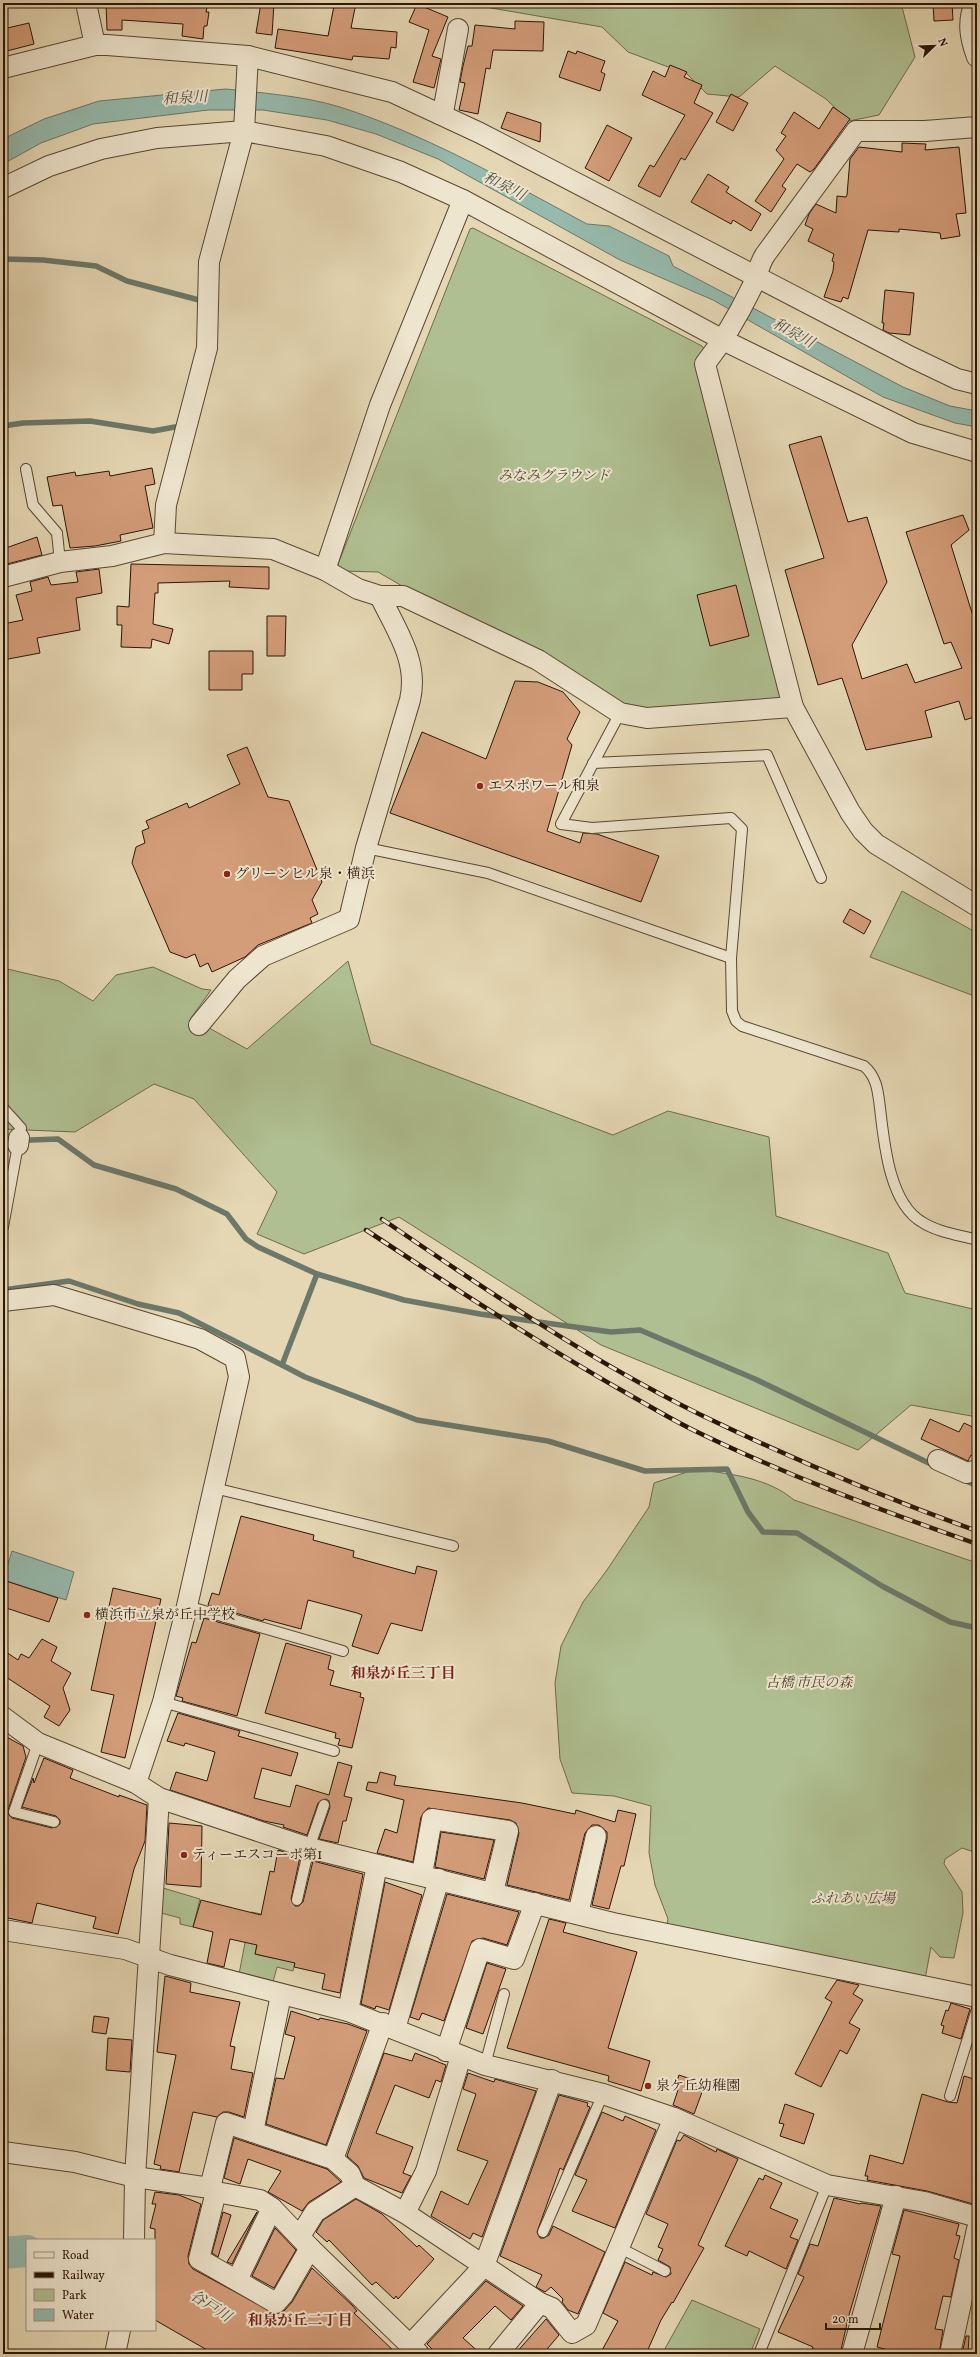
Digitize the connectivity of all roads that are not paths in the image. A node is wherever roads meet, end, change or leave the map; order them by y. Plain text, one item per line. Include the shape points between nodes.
1 (86, 3) edge
2 (975, 3) edge
3 (458, 29) dead end
4 (95, 45) junction
5 (248, 56) junction
6 (977, 57) edge
7 (3, 68) edge
8 (440, 114) junction
9 (244, 127) junction
10 (977, 127) edge
11 (3, 188) edge
12 (463, 200) junction
13 (753, 282) junction
14 (727, 334) junction
15 (977, 384) edge
16 (977, 452) edge
17 (26, 470) dead end
18 (164, 543) junction
19 (60, 562) junction
20 (325, 570) junction
21 (3, 577) edge
22 (380, 596) junction
23 (793, 707) junction
24 (620, 713) junction
25 (593, 763) junction
26 (366, 848) junction
27 (821, 878) dead end
28 (977, 906) edge
29 (731, 958) junction
30 (199, 1025) dead end
31 (3, 1108) edge
32 (3, 1227) edge
33 (977, 1240) edge
34 (3, 1301) edge
35 (938, 1460) dead end
36 (977, 1470) edge
37 (214, 1488) junction
38 (452, 1546) dead end
39 (187, 1606) junction
40 (343, 1651) dead end
41 (163, 1702) junction
42 (3, 1717) edge
43 (38, 1743) junction
44 (334, 1751) dead end
45 (136, 1783) junction
46 (159, 1798) junction
47 (324, 1805) dead end
48 (54, 1822) dead end
49 (596, 1836) dead end
50 (309, 1848) junction
51 (377, 1865) junction
52 (430, 1877) junction
53 (493, 1892) junction
54 (297, 1900) dead end
55 (535, 1904) junction
56 (578, 1914) junction
57 (3, 1930) edge
58 (150, 1957) junction
59 (504, 1994) dead end
60 (281, 1995) junction
61 (977, 1997) edge
62 (977, 2008) edge
63 (348, 2011) junction
64 (389, 2026) junction
65 (454, 2053) junction
66 (485, 2065) junction
67 (552, 2080) junction
68 (603, 2094) junction
69 (950, 2096) dead end
70 (674, 2118) junction
71 (253, 2132) junction
72 (3, 2152) edge
73 (333, 2159) junction
74 (135, 2176) junction
75 (827, 2185) junction
76 (355, 2186) junction
77 (213, 2190) junction
78 (896, 2196) junction
79 (272, 2208) junction
80 (405, 2213) junction
81 (977, 2217) edge
82 (977, 2229) edge
83 (543, 2232) dead end
84 (134, 2239) edge
85 (305, 2242) junction
86 (620, 2248) junction
87 (484, 2266) junction
88 (665, 2271) dead end
89 (237, 2280) junction
90 (540, 2303) junction
91 (120, 2331) edge
92 (415, 2349) edge
93 (115, 2354) edge
94 (498, 2354) edge
95 (759, 2354) edge
96 (852, 2354) edge
97 (950, 2354) edge

1 - 4 street
2 - 6 street via 970,14 970,35
3 - 8 street via 444,107
4 - 5 street
4 - 7 street
5 - 8 street via 392,92
5 - 9 street
8 - 13 street
9 - 11 street via 157,138 101,149 49,166
9 - 12 street via 326,146 401,172
9 - 18 street via 208,262 207,348 166,505
10 - 13 street via 925,131 856,131 765,255
12 - 14 street
12 - 20 street via 380,406
13 - 14 street
13 - 15 street via 957,379
14 - 16 street via 913,433
14 - 23 street via 705,364
17 - 19 lane via 33,505 57,533
18 - 19 street via 112,556
18 - 20 street via 273,549
19 - 21 street
20 - 22 street via 358,589
22 - 24 street via 403,596 538,660
22 - 26 street via 409,658 413,684
23 - 24 street via 647,718
23 - 28 street via 863,831 876,844
24 - 25 lane
25 - 27 lane via 767,756
25 - 29 lane via 561,824 592,828 732,818 742,829
26 - 29 lane via 488,872
26 - 30 street via 349,919 263,956 237,979
29 - 33 lane via 732,1011 738,1024 864,1066 876,1085 884,1146 892,1179 905,1206 921,1222
31 - 32 lane via 21,1128
34 - 37 street via 54,1295 200,1338 236,1358 240,1377
35 - 36 street via 967,1473
37 - 38 lane
37 - 39 street
39 - 40 lane
39 - 41 street
41 - 44 lane
41 - 45 street
42 - 43 street
43 - 45 street
43 - 48 lane via 14,1812
45 - 46 street
46 - 50 street
46 - 58 street
47 - 50 lane
49 - 56 street
50 - 51 street
50 - 54 lane
51 - 52 street
51 - 63 street
52 - 53 street
52 - 53 street via 432,1819 508,1831
52 - 64 street
53 - 55 street
55 - 56 street
55 - 65 street via 514,1959 480,1949
56 - 61 street
57 - 58 street via 125,1949
58 - 60 street via 170,1965
58 - 74 street
59 - 66 lane
60 - 63 street
60 - 71 street
62 - 69 lane
63 - 64 street
64 - 65 street
64 - 73 street
65 - 66 street
65 - 80 street via 426,2171
66 - 67 street
67 - 68 street
67 - 87 street
68 - 70 street
68 - 83 lane
70 - 75 street
70 - 86 street
71 - 73 street
71 - 77 street via 226,2123
72 - 74 street via 75,2162
73 - 76 street via 350,2174
74 - 77 street
74 - 84 street
75 - 78 street
75 - 95 lane
76 - 80 street
76 - 85 street via 315,2212
77 - 79 street via 260,2200
77 - 89 street via 198,2259
78 - 81 street
78 - 96 street
79 - 85 street
79 - 89 street
80 - 87 street
82 - 97 street
85 - 89 street via 283,2295 276,2303
85 - 92 street
86 - 88 lane
86 - 90 street via 586,2325 572,2332 552,2308
87 - 90 street
87 - 92 street
90 - 94 street
91 - 93 street

